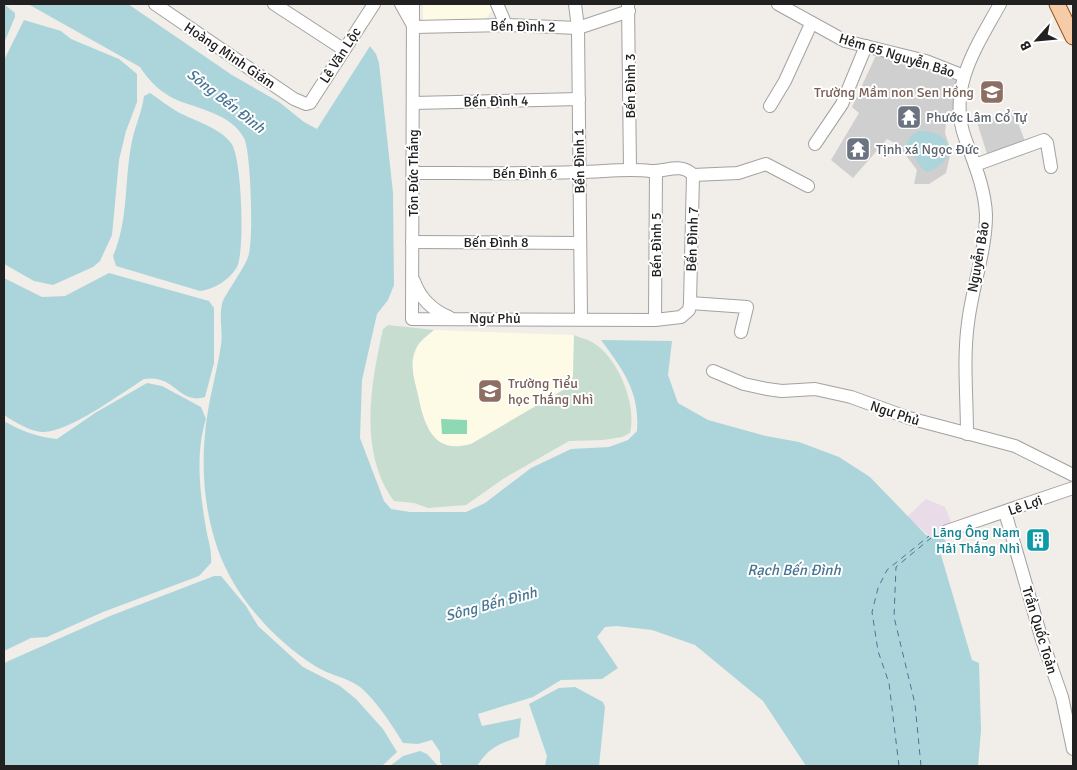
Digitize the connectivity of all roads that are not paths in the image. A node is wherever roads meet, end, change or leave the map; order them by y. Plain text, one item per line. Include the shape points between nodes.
1 (155, 4) edge
2 (274, 4) edge
3 (374, 4) edge
4 (401, 4) edge
5 (413, 4) edge
6 (498, 4) edge
7 (575, 4) edge
8 (778, 4) edge
9 (1000, 4) edge
10 (1057, 4) edge
11 (629, 8) edge
12 (811, 24) junction
13 (506, 25) junction
14 (414, 27) junction
15 (578, 28) junction
16 (1073, 37) edge
17 (866, 46) junction
18 (344, 48) junction
19 (964, 76) junction
20 (579, 99) junction
21 (413, 103) junction
22 (306, 104) joint
23 (770, 106) dead end
24 (815, 144) dead end
25 (975, 165) junction
26 (1051, 167) dead end
27 (630, 169) junction
28 (656, 171) junction
29 (580, 172) junction
30 (414, 173) junction
31 (693, 175) junction
32 (808, 186) dead end
33 (412, 242) junction
34 (580, 243) junction
35 (412, 276) junction
36 (690, 303) junction
37 (451, 318) junction
38 (581, 318) junction
39 (412, 319) joint
40 (656, 320) junction
41 (741, 332) dead end
42 (712, 371) dead end
43 (967, 434) junction
44 (1073, 475) edge
45 (1073, 488) edge
46 (1005, 512) junction
47 (947, 531) dead end
48 (1071, 726) edge
49 (1073, 749) edge

1 - 22 street, Hoàng Minh Giám
2 - 18 street
3 - 18 street, Lê Văn Lộc
4 - 14 street
5 - 14 street, Tôn Đức Thắng
6 - 13 street
7 - 15 street, Bến Đình 1
8 - 12 street, Hẻm 65 Nguyễn Bảo
9 - 19 street, Nguyễn Bảo via 974,50
10 - 16 main road
11 - 15 street, Bến Đình 2
11 - 27 street, Bến Đình 3
12 - 17 street, Hẻm 65 Nguyễn Bảo via 845,41
12 - 23 street via 792,68
13 - 14 street, Bến Đình 2
13 - 15 street, Bến Đình 2
14 - 21 street, Tôn Đức Thắng
15 - 20 street, Bến Đình 1
17 - 19 street, Hẻm 65 Nguyễn Bảo via 926,61
17 - 24 street via 842,104
18 - 22 street, Lê Văn Lộc
19 - 25 street, Nguyễn Bảo via 960,87 960,115
20 - 21 street, Bến Đình 4
20 - 29 street, Bến Đình 1
21 - 30 street, Tôn Đức Thắng
25 - 26 street via 1044,140
25 - 43 street, Nguyễn Bảo via 986,215 967,326
27 - 28 street, Bến Đình 6
27 - 29 street, Bến Đình 6
28 - 31 street, Bến Đình 6 via 686,168
28 - 40 street, Bến Đình 5
29 - 30 street, Bến Đình 6
29 - 34 street, Bến Đình 1
30 - 33 street, Tôn Đức Thắng
31 - 32 street via 738,173 766,164
31 - 36 street, Bến Đình 7
33 - 34 street, Bến Đình 8
33 - 35 street, Tôn Đức Thắng
34 - 38 street, Bến Đình 1
35 - 37 street via 425,301
35 - 39 street, Tôn Đức Thắng
36 - 40 street, Ngư Phủ via 689,310 681,316
36 - 41 street via 747,307
37 - 38 street, Ngư Phủ
37 - 39 street, Ngư Phủ
38 - 40 street, Ngư Phủ
42 - 43 street, Ngư Phủ via 767,389 815,390 851,397
43 - 44 street, Ngư Phủ via 1016,446
45 - 46 street, Lê Lợi
46 - 47 street, Lê Lợi
46 - 48 street, Trần Quốc Toản
48 - 49 street, Trần Quốc Toản

